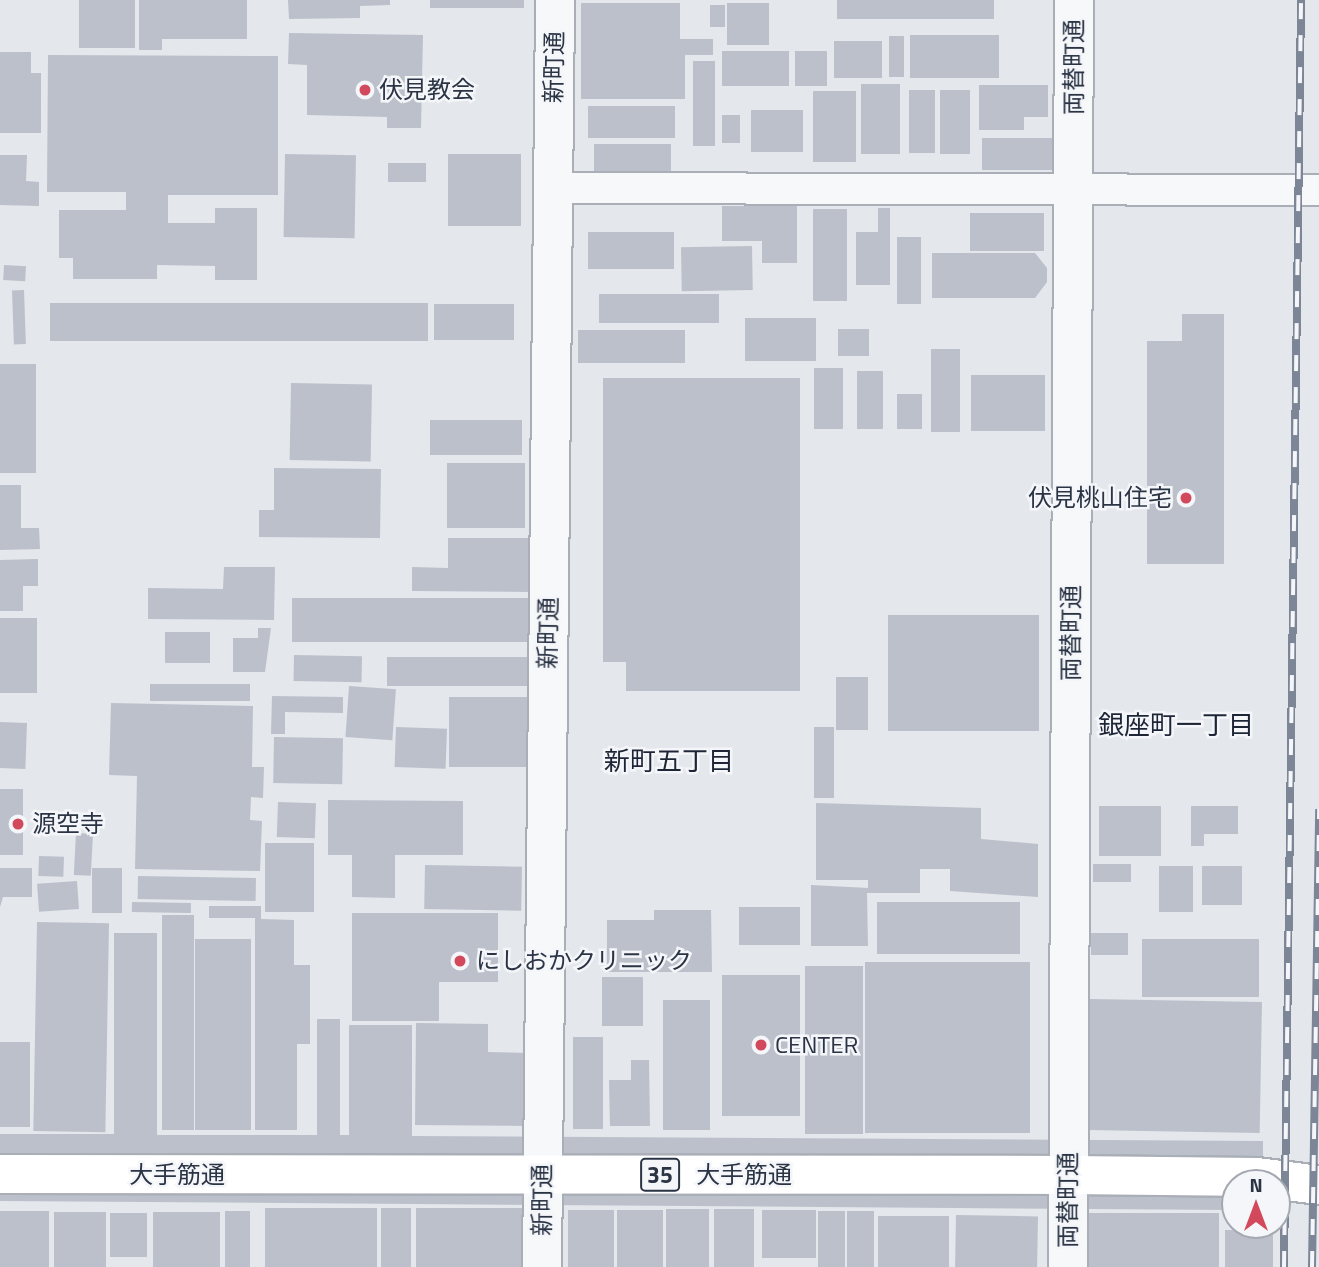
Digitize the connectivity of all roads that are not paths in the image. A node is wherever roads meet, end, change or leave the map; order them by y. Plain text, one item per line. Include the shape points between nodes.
1 (555, 0) edge
2 (1074, 0) edge
3 (552, 188) junction
4 (1319, 190) edge
5 (1074, 194) junction
6 (0, 1174) edge
7 (542, 1175) junction
8 (1068, 1175) junction
9 (1319, 1185) edge
10 (542, 1267) edge
11 (1068, 1267) edge

1 - 3 street, 新町通
2 - 5 street, 両替町通
3 - 5 lane
3 - 7 street, 新町通
4 - 5 lane
5 - 8 street, 両替町通
6 - 7 main road, 大手筋通 / 35
7 - 8 main road, 大手筋通 / 35
7 - 10 street, 新町通
8 - 9 main road, 大手筋通 / 35 via 1257,1177
8 - 11 street, 両替町通

